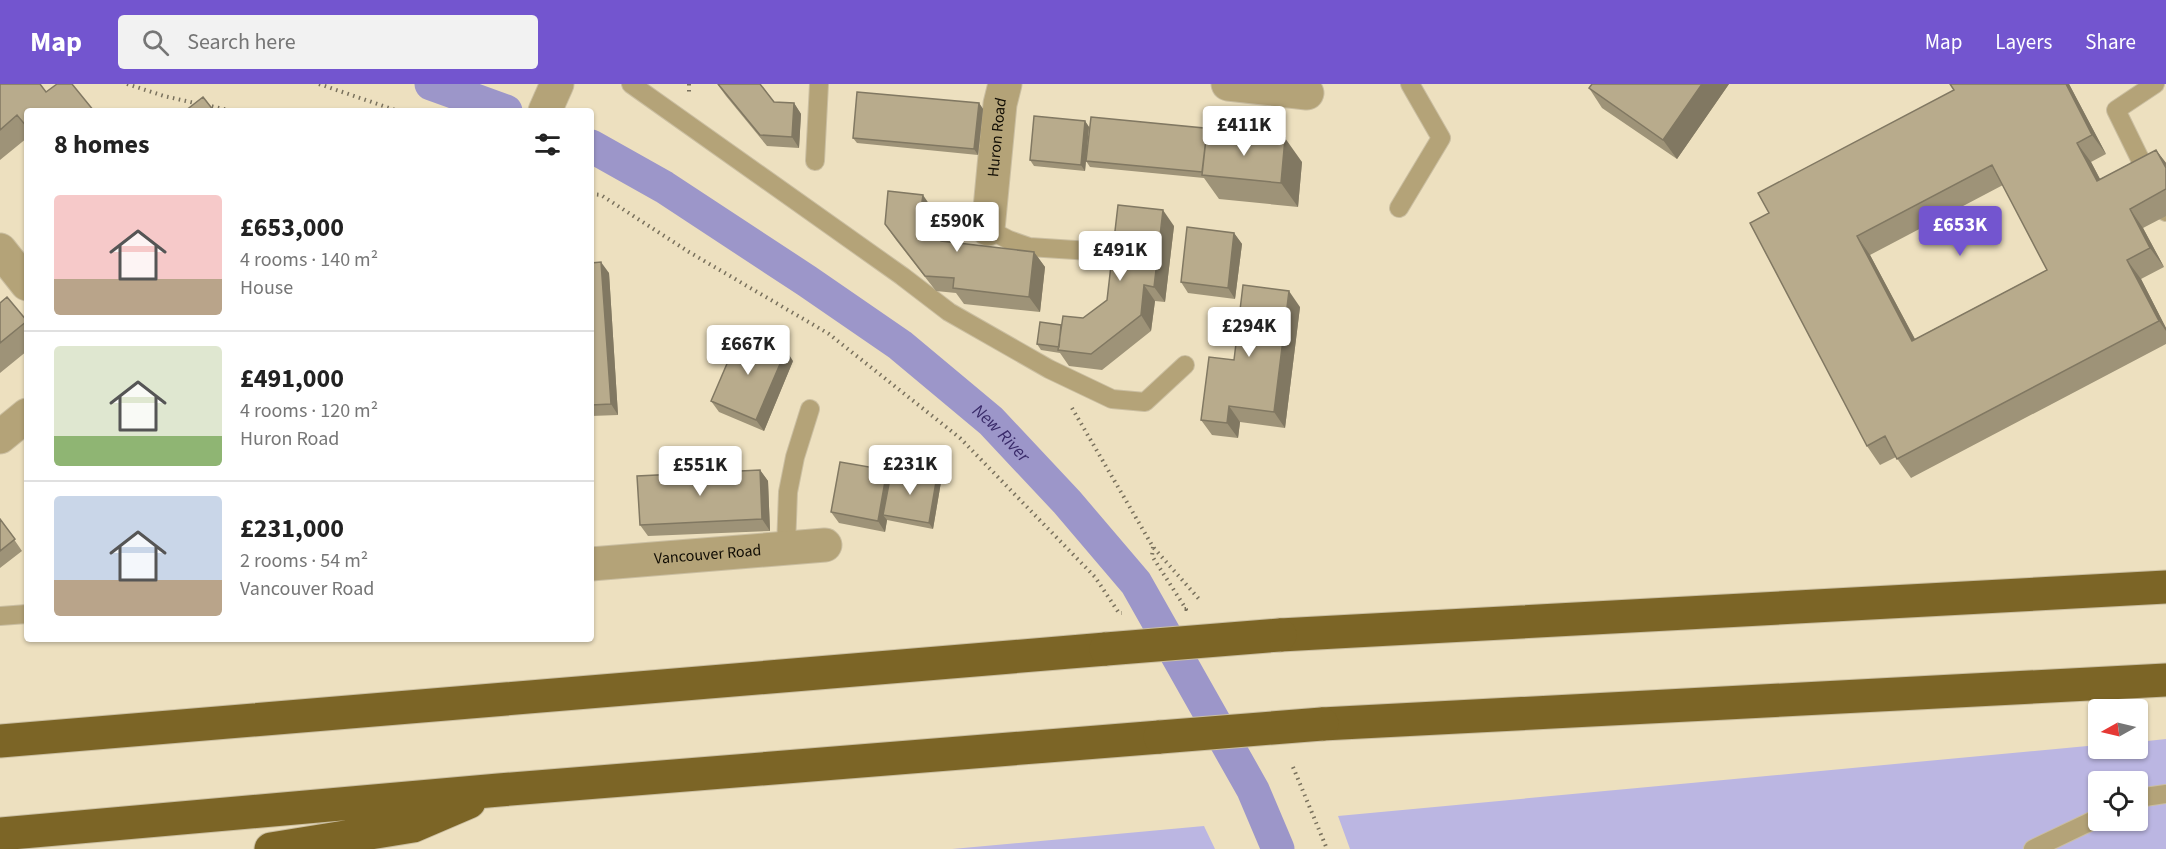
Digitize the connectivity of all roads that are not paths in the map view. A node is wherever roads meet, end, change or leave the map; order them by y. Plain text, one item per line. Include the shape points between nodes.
1 (631, 84) edge
2 (819, 84) edge
3 (1005, 84) edge
4 (1410, 84) edge
5 (2155, 84) edge
6 (1243, 85) edge
7 (1307, 93) dead end
8 (815, 161) dead end
9 (1399, 208) dead end
10 (2166, 212) edge
11 (988, 229) joint
12 (0, 250) edge
13 (1106, 252) dead end
14 (24, 280) edge
15 (1185, 364) dead end
16 (810, 409) dead end
17 (24, 418) edge
18 (0, 437) edge
19 (825, 545) dead end
20 (786, 547) junction
21 (594, 564) edge
22 (2166, 587) edge
23 (24, 614) edge
24 (0, 616) edge
25 (2166, 680) edge
26 (0, 741) edge
27 (499, 790) junction
28 (2166, 794) edge
29 (2148, 797) edge
30 (2088, 823) edge
31 (0, 834) edge
32 (271, 849) edge
33 (2033, 849) edge

1 - 15 lane via 949,312 1049,369 1112,399 1145,402
2 - 8 lane
3 - 11 street, Huron Road
4 - 9 lane via 1441,138
5 - 10 lane via 2116,110
6 - 7 street
11 - 13 lane via 1029,247
12 - 14 street
16 - 20 lane via 788,492
17 - 18 street
19 - 20 street, Vancouver Road
20 - 21 street, Vancouver Road
22 - 26 highway, bridge via 1280,635
23 - 24 lane
25 - 27 highway, bridge via 1322,724
27 - 31 highway
27 - 32 highway via 413,826
28 - 29 lane
30 - 33 lane

